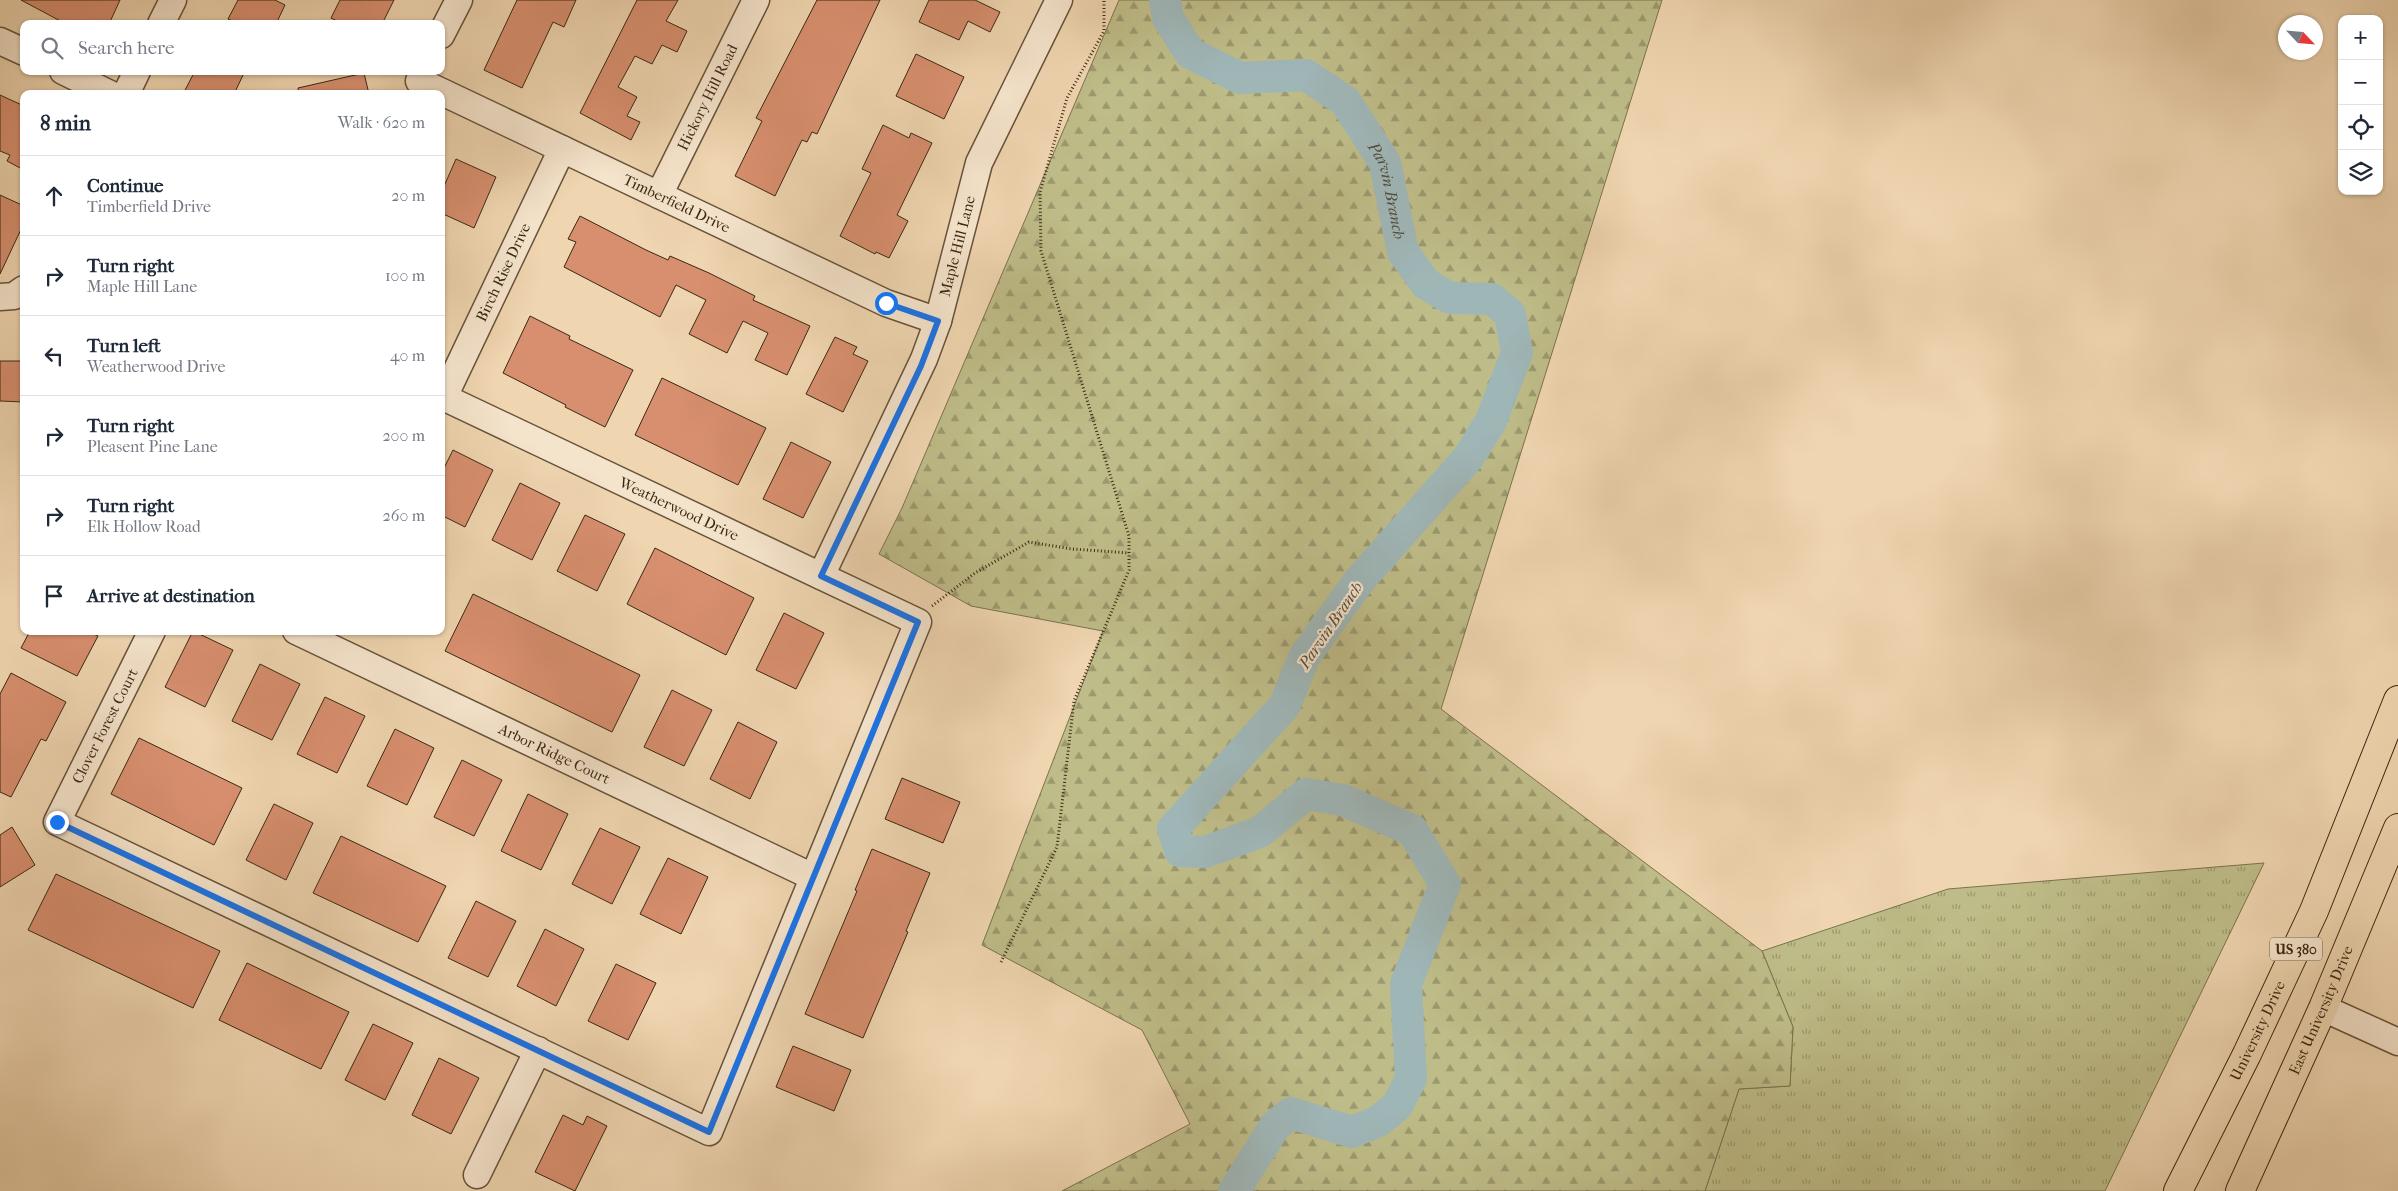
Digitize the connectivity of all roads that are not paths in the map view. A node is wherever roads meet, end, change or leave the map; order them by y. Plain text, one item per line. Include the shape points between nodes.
1 (173, 0) edge
2 (459, 0) edge
3 (756, 0) edge
4 (1059, 0) edge
5 (163, 20) edge
6 (445, 27) edge
7 (0, 41) edge
8 (20, 50) edge
9 (71, 75) edge
10 (135, 75) edge
11 (421, 76) edge
12 (102, 90) edge
13 (128, 90) edge
14 (562, 149) junction
15 (659, 195) junction
16 (938, 321) junction
17 (445, 392) edge
18 (445, 397) edge
19 (821, 576) junction
20 (150, 635) edge
21 (304, 635) edge
22 (2398, 700) edge
23 (2398, 828) edge
24 (2398, 852) edge
25 (813, 877) junction
26 (2369, 899) junction
27 (2323, 1008) junction
28 (2398, 1042) edge
29 (538, 1050) junction
30 (477, 1175) dead end
31 (2178, 1191) edge
32 (2240, 1191) edge

1 - 5 street
2 - 6 street
3 - 15 street, Hickory Hill Road
4 - 16 street, Maple Hill Lane via 979,163
7 - 8 street
9 - 12 street
10 - 13 street
11 - 14 street, Timberfield Drive
14 - 15 street, Timberfield Drive
14 - 17 street, Birch Rise Drive
15 - 16 street, Timberfield Drive via 886,303
16 - 19 street, Maple Hill Lane via 921,366
18 - 19 street, Weatherwood Drive
19 - 25 street, Weatherwood Drive via 925,614
20 - 29 street, Clover Forest Court via 57,822
21 - 25 street, Arbor Ridge Court
22 - 31 highway, University Drive / US 380 via 2314,911 2248,1054
23 - 26 highway, East University Drive / US 380
24 - 26 highway
25 - 29 street via 709,1132
26 - 27 highway, East University Drive / US 380
27 - 28 street
27 - 32 highway, East University Drive / US 380
29 - 30 street

